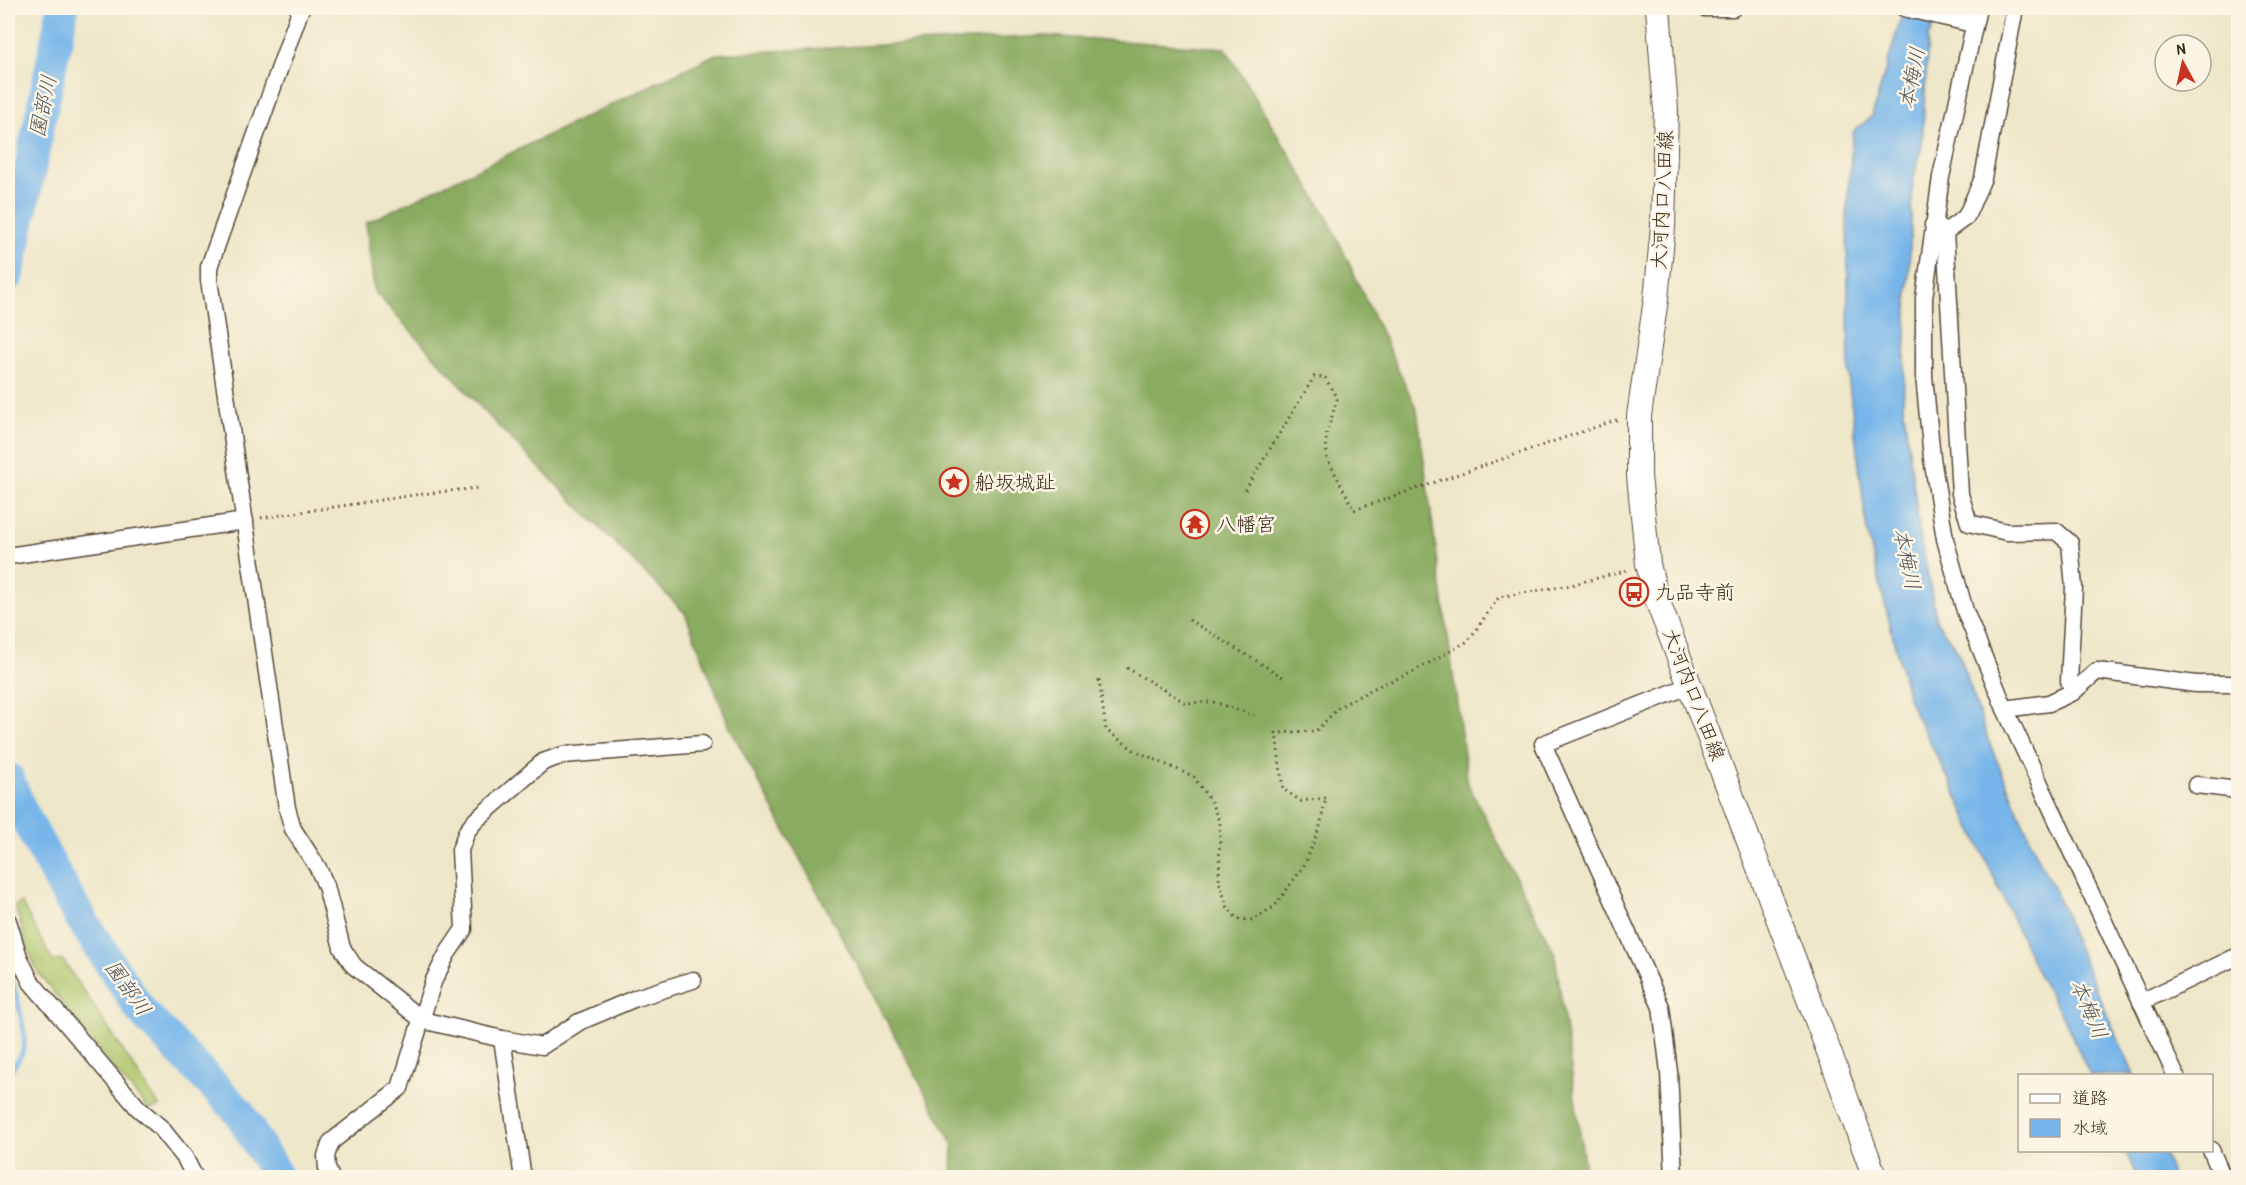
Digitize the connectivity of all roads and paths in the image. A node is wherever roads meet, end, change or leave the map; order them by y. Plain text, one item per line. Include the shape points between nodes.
1 (301, 8) edge
2 (1658, 8) edge
3 (1704, 8) edge
4 (1733, 8) edge
5 (1904, 8) edge
6 (1978, 8) edge
7 (2015, 8) edge
8 (1969, 23) junction
9 (1939, 229) junction
10 (1639, 416) junction
11 (478, 488) dead end
12 (1245, 490) dead end
13 (245, 521) junction
14 (8, 556) edge
15 (1648, 564) junction
16 (1189, 620) dead end
17 (1127, 668) dead end
18 (1286, 679) dead end
19 (1099, 680) dead end
20 (2238, 684) edge
21 (1691, 685) junction
22 (2073, 692) junction
23 (2005, 709) junction
24 (1254, 715) dead end
25 (702, 744) dead end
26 (2196, 785) dead end
27 (2238, 790) edge
28 (8, 921) edge
29 (2238, 956) edge
30 (693, 980) dead end
31 (2141, 1002) junction
32 (422, 1020) junction
33 (502, 1039) junction
34 (2175, 1074) edge
35 (2212, 1152) edge
36 (195, 1178) edge
37 (331, 1178) edge
38 (523, 1178) edge
39 (1674, 1178) edge
40 (1875, 1178) edge
41 (2223, 1178) edge

1 - 13 street via 209,267
2 - 10 main road, 大河内口八田線 via 1666,110 1663,227
3 - 4 street
5 - 8 street
6 - 8 street
7 - 9 street via 1983,178 1966,217
8 - 9 street via 1941,177
9 - 22 street via 1960,494 1969,523 2007,532 2056,531 2070,543 2074,588 2069,681
9 - 23 street via 1924,298 1924,376 1932,458 1945,539 1965,611
10 - 12 path via 1614,420 1354,510 1327,458 1326,436 1336,399 1325,377 1314,377
10 - 15 main road, 大河内口八田線 via 1639,476
11 - 13 path
13 - 14 street
13 - 32 street via 293,829 322,877 342,948 354,966
15 - 19 path via 1571,585 1499,597 1468,641 1339,707 1316,731 1276,733 1283,789 1301,801 1326,798 1305,864 1275,906 1253,920 1237,919 1227,906 1219,881 1220,823 1211,802 1194,777 1134,750 1106,730
15 - 21 main road, 大河内口八田線 via 1656,597
16 - 18 path
17 - 24 path via 1186,703 1213,702
20 - 22 street via 2196,684 2097,671
21 - 39 street via 1543,744 1661,1007 1670,1072
21 - 40 main road, 大河内口八田線
22 - 23 street via 2049,703
23 - 31 street
25 - 32 street via 563,755 543,762 476,820 460,849 464,929 433,982
26 - 27 street
28 - 36 street via 31,982 138,1108 161,1128
29 - 31 street
30 - 33 street via 579,1022 542,1046
31 - 34 street
32 - 33 street
32 - 37 street via 400,1088 331,1142 326,1156
33 - 38 street
35 - 41 street

